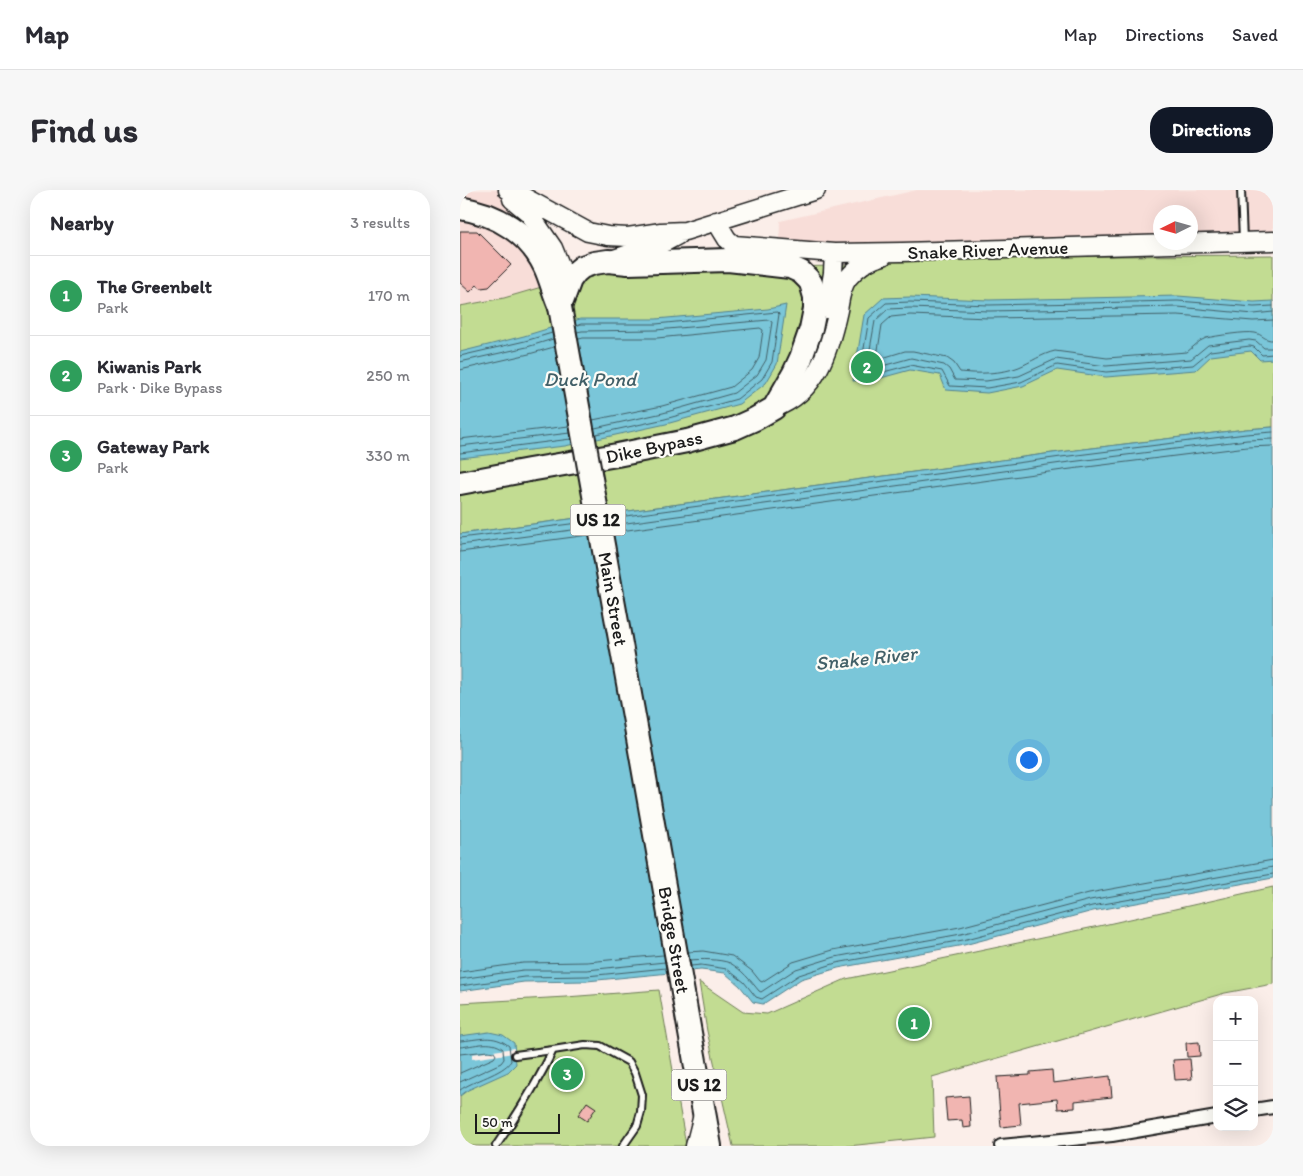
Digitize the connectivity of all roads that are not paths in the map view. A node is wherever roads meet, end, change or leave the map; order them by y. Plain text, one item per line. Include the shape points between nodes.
1 (502, 190) edge
2 (508, 190) edge
3 (816, 190) edge
4 (1241, 190) edge
5 (460, 208) edge
6 (716, 221) junction
7 (685, 231) junction
8 (1273, 241) edge
9 (1243, 242) junction
10 (902, 252) junction
11 (834, 253) junction
12 (728, 260) junction
13 (608, 261) junction
14 (562, 301) junction
15 (774, 408) junction
16 (463, 475) edge
17 (637, 733) joint
18 (553, 1050) junction
19 (515, 1055) dead end
20 (1273, 1107) edge
21 (1258, 1109) edge
22 (704, 1112) junction
23 (1213, 1118) edge
24 (1113, 1141) edge
25 (496, 1146) edge
26 (622, 1146) edge
27 (695, 1146) edge
28 (710, 1146) edge
29 (1001, 1146) edge

1 - 14 main road, Main Street via 529,213 550,243 562,270
2 - 7 main road via 588,232 628,237
3 - 6 main road
4 - 9 lane
5 - 14 highway, US 12 via 505,222 527,240 544,266 555,298
6 - 7 main road
6 - 11 main road, Snake River Avenue via 734,245
7 - 13 main road via 665,242
8 - 9 main road, Snake River Avenue
9 - 10 main road, Snake River Avenue
10 - 11 main road, Snake River Avenue
10 - 15 main road via 868,262 848,278 842,290 828,349 818,370 799,394
11 - 12 main road via 805,258
11 - 15 main road via 826,310 813,358 794,388
12 - 13 highway
12 - 15 highway via 796,269 808,279 814,292 811,330 794,373
13 - 14 highway via 582,267 576,272
14 - 17 highway, Main Street / US 12, bridge
15 - 16 highway, Dike Bypass via 746,424 716,434 529,470
17 - 22 highway, Bridge Street / US 12
18 - 19 lane
18 - 25 lane via 522,1108
18 - 26 lane via 600,1046 629,1062 642,1095 637,1126
20 - 21 street
22 - 27 main road
22 - 28 highway, Bridge Street / US 12
23 - 24 street
24 - 29 street

